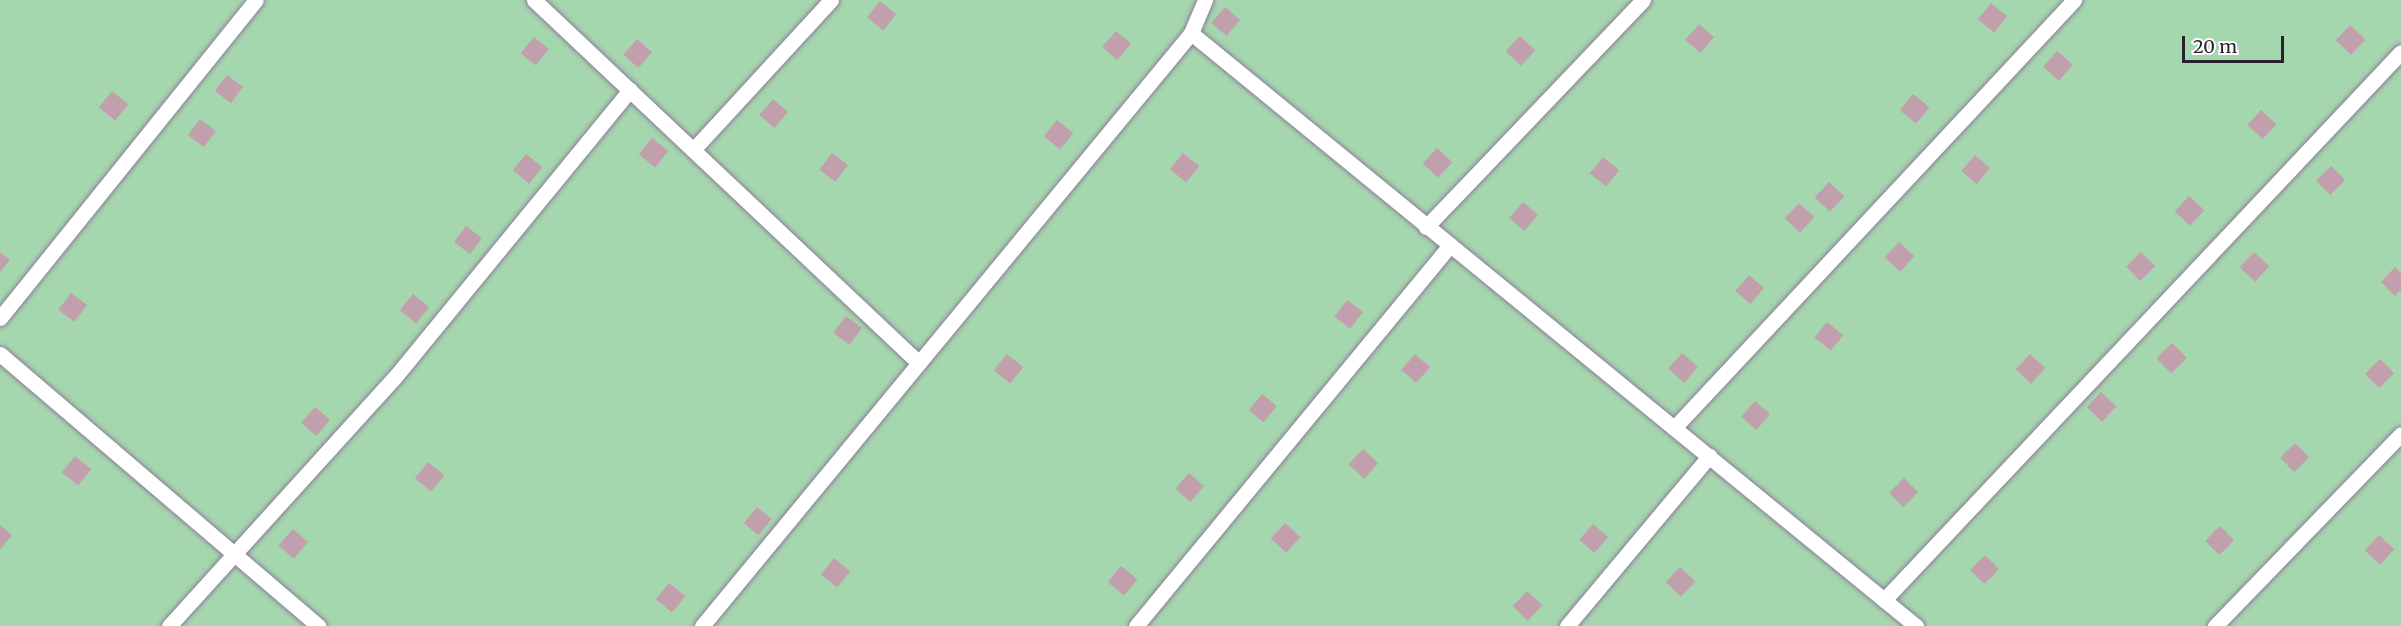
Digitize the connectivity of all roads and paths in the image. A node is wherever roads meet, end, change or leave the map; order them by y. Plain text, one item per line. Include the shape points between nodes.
1 (256, 0) edge
2 (534, 0) edge
3 (831, 0) edge
4 (1205, 0) edge
5 (1643, 0) edge
6 (2074, 0) edge
7 (1191, 33) junction
8 (2401, 52) edge
9 (630, 90) junction
10 (693, 150) junction
11 (1426, 227) junction
12 (1450, 245) junction
13 (0, 318) edge
14 (0, 354) edge
15 (919, 363) junction
16 (1674, 428) junction
17 (2401, 434) edge
18 (1708, 456) junction
19 (236, 554) junction
20 (1884, 600) junction
21 (169, 626) edge
22 (319, 626) edge
23 (702, 626) edge
24 (1136, 626) edge
25 (1567, 626) edge
26 (1916, 626) edge
27 (2215, 626) edge

1 - 13 lane
2 - 9 lane
3 - 10 lane
4 - 7 lane
5 - 11 lane
6 - 16 lane
7 - 11 lane
7 - 15 lane
8 - 20 lane
9 - 10 lane
9 - 19 lane via 395,377
10 - 15 lane
11 - 12 lane
12 - 16 lane
12 - 24 lane
14 - 19 lane
15 - 23 lane
16 - 18 lane
17 - 27 lane
18 - 20 lane
18 - 25 lane
19 - 21 lane
19 - 22 lane
20 - 26 lane

